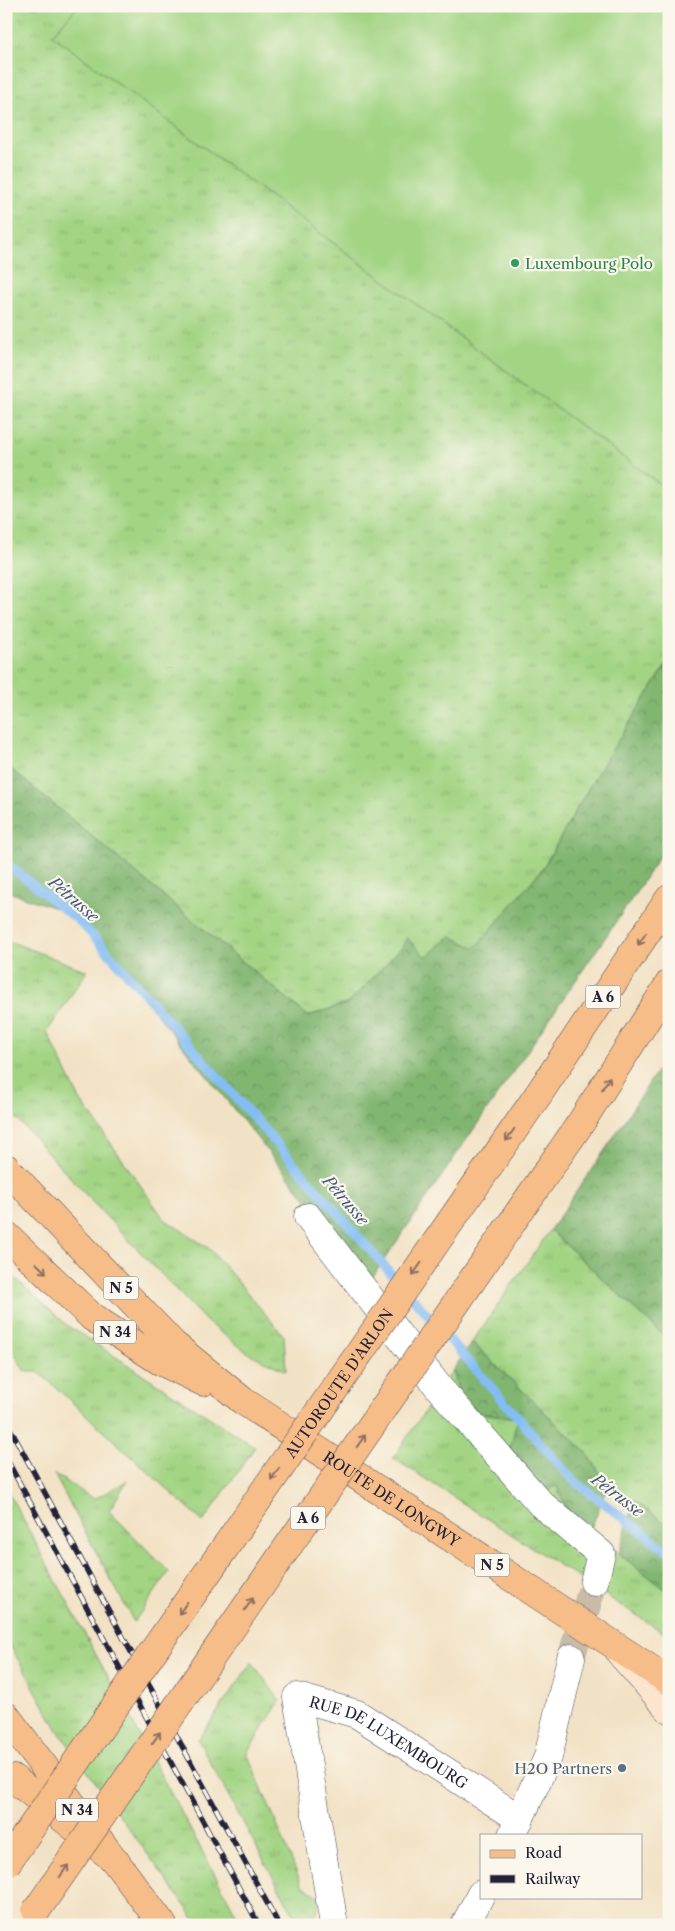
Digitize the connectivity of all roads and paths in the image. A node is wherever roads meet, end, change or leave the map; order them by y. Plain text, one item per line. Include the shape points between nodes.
1 (669, 899) edge
2 (669, 984) edge
3 (6, 1168) edge
4 (308, 1217) dead end
5 (6, 1235) edge
6 (243, 1400) junction
7 (594, 1582) tunnel mouth
8 (610, 1642) junction
9 (571, 1658) tunnel mouth
10 (669, 1681) edge
11 (669, 1709) edge
12 (6, 1716) edge
13 (6, 1778) edge
14 (516, 1827) edge
15 (115, 1860) junction
16 (6, 1864) edge
17 (480, 1896) edge
18 (32, 1918) edge
19 (163, 1925) edge
20 (334, 1925) edge
21 (465, 1925) edge

1 -> 16 main road, AUTOROUTE D'ARLON / A 6, bridge via 538,1095
18 -> 2 main road, A 6, bridge via 580,1124
3 - 6 main road, ROUTE DE LONGWY / N 5 via 173,1344
4 - 7 street via 440,1390 541,1504 601,1554
5 -> 6 main road, N 34 via 92,1317 160,1362
6 - 8 main road, ROUTE DE LONGWY / N 5
8 - 10 main road, ROUTE DE LONGWY / N 5
8 - 11 main road
9 - 14 street, RUE DE LUXEMBOURG via 548,1758
12 - 15 main road, N 34
13 - 15 main road via 14,1779
14 - 20 street, RUE DE LUXEMBOURG via 357,1714 296,1697
15 - 19 main road, N 34
17 - 21 street

